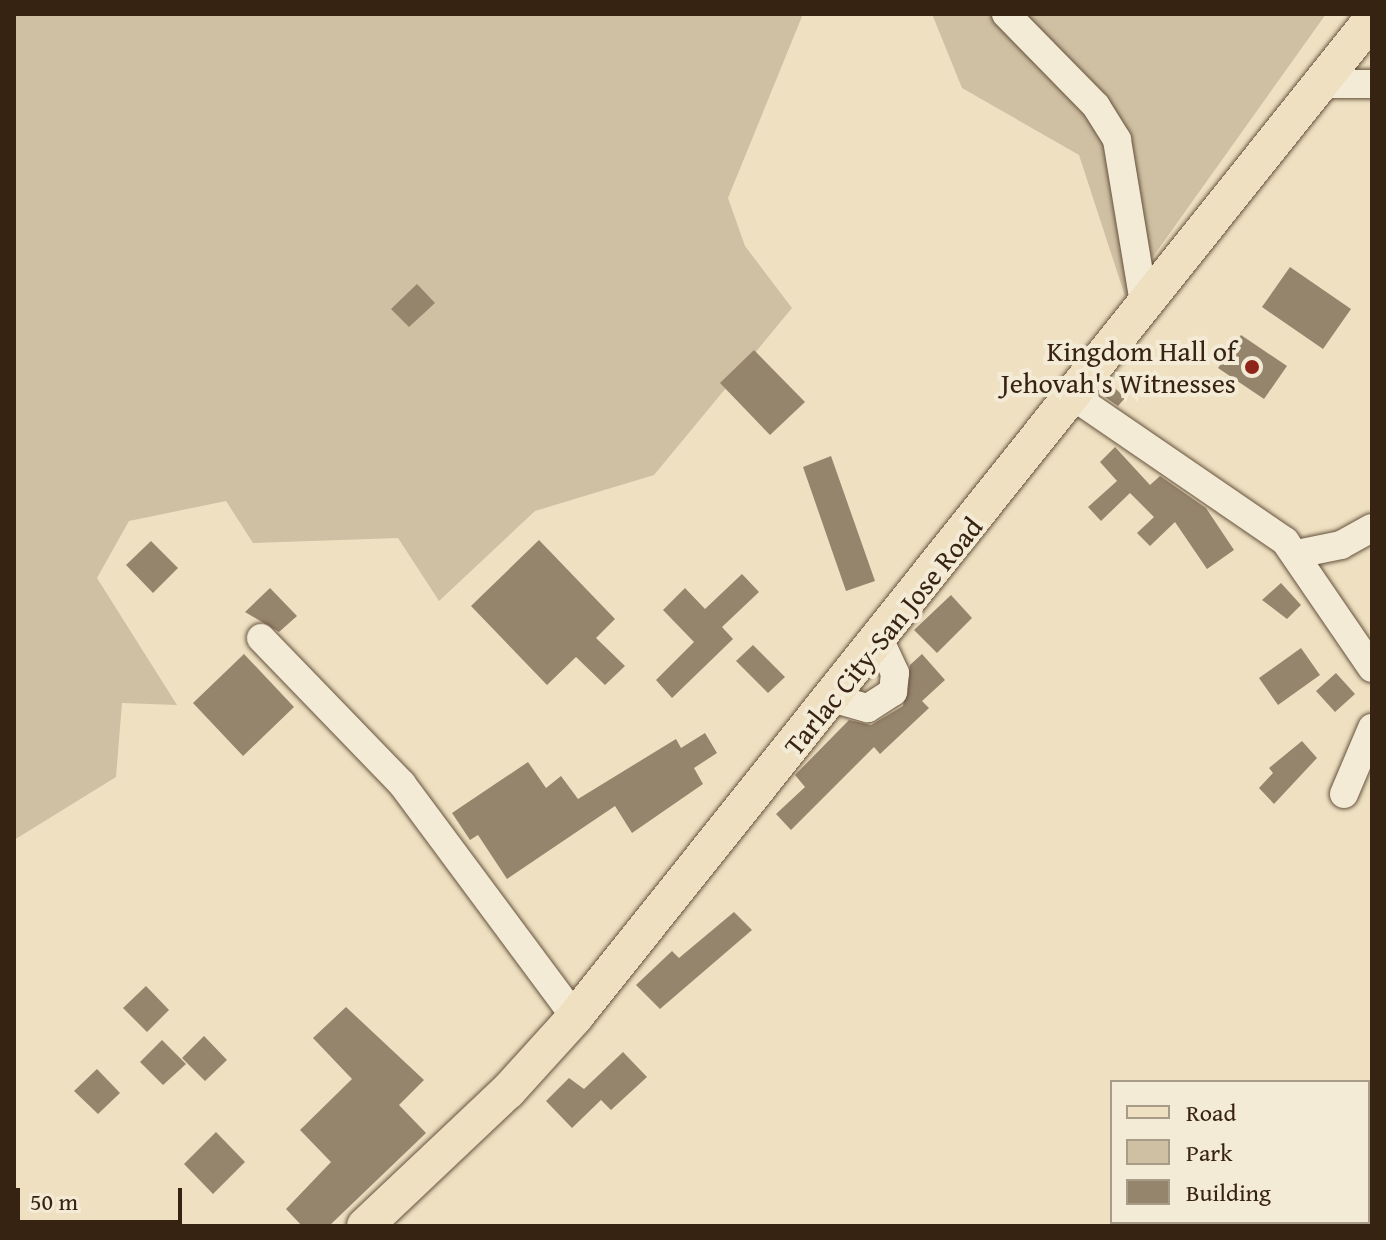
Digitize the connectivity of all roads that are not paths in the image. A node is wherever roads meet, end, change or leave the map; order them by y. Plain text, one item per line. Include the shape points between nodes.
1 (1006, 14) edge
2 (1372, 19) edge
3 (1323, 84) junction
4 (1372, 84) edge
5 (1145, 309) junction
6 (1076, 398) junction
7 (1372, 528) edge
8 (1297, 554) junction
9 (261, 638) dead end
10 (1372, 668) edge
11 (1372, 728) edge
12 (1344, 794) dead end
13 (575, 1017) junction
14 (365, 1226) edge

1 - 5 street via 1096,106 1117,140
2 - 3 main road, Tarlac City-San Jose Road
3 - 4 street
3 - 5 main road, Tarlac City-San Jose Road
5 - 6 main road, Tarlac City-San Jose Road
6 - 8 street via 1214,487
6 - 13 main road, Tarlac City-San Jose Road
7 - 8 street
8 - 10 street
9 - 13 street via 402,784
11 - 12 street
13 - 14 main road, Tarlac City-San Jose Road via 508,1091

